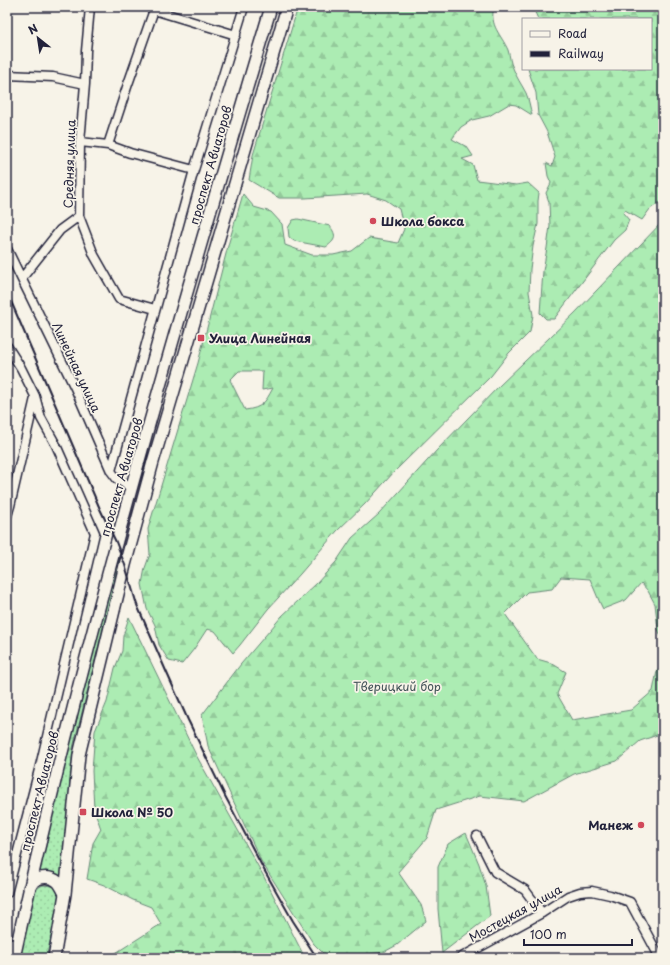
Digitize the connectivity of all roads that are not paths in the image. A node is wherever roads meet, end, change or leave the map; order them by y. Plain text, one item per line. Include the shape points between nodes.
1 (90, 7) edge
2 (244, 7) edge
3 (271, 7) edge
4 (287, 7) edge
5 (155, 8) edge
6 (236, 35) junction
7 (7, 75) edge
8 (85, 84) junction
9 (80, 142) junction
10 (108, 144) junction
11 (194, 170) junction
12 (79, 216) junction
13 (7, 250) edge
14 (22, 278) junction
15 (155, 309) junction
16 (7, 346) edge
17 (11, 359) edge
18 (35, 396) junction
19 (110, 471) junction
20 (131, 488) junction
21 (7, 516) edge
22 (477, 836) dead end
23 (29, 888) junction
24 (7, 892) edge
25 (65, 894) junction
26 (542, 913) junction
27 (12, 944) edge
28 (14, 958) edge
29 (54, 958) edge
30 (460, 958) edge
31 (660, 958) edge

1 - 8 street, Средняя улица
2 - 6 street, проспект Авиаторов
3 - 20 main road, проспект Авиаторов
4 - 25 main road via 155,454 125,565 79,755
5 - 6 street
5 - 10 street
6 - 11 street, проспект Авиаторов
7 - 8 street via 53,77
8 - 9 street, Средняя улица
9 - 10 street
9 - 12 street, Средняя улица
10 - 11 street via 130,153
11 - 15 street, проспект Авиаторов
12 - 14 street via 60,230
12 - 15 street, Средняя улица via 94,255 119,299
13 - 14 street, Линейная улица
14 - 19 street, Линейная улица via 76,388
15 - 19 street, проспект Авиаторов
16 - 17 street
17 - 18 street via 21,368
18 - 21 street
18 - 24 street, проспект Авиаторов via 41,418 56,445 95,533 41,762
19 - 20 street, Линейная улица
20 - 23 main road, проспект Авиаторов
22 - 26 street via 494,872 525,890
23 - 25 main road via 39,878 53,879 59,883
23 - 27 main road, проспект Авиаторов
25 - 29 main road
26 - 30 street, Мостецкая улица
26 - 31 street, Мостецкая улица via 568,896 580,892 592,891 630,902
27 - 28 main road, проспект Авиаторов

